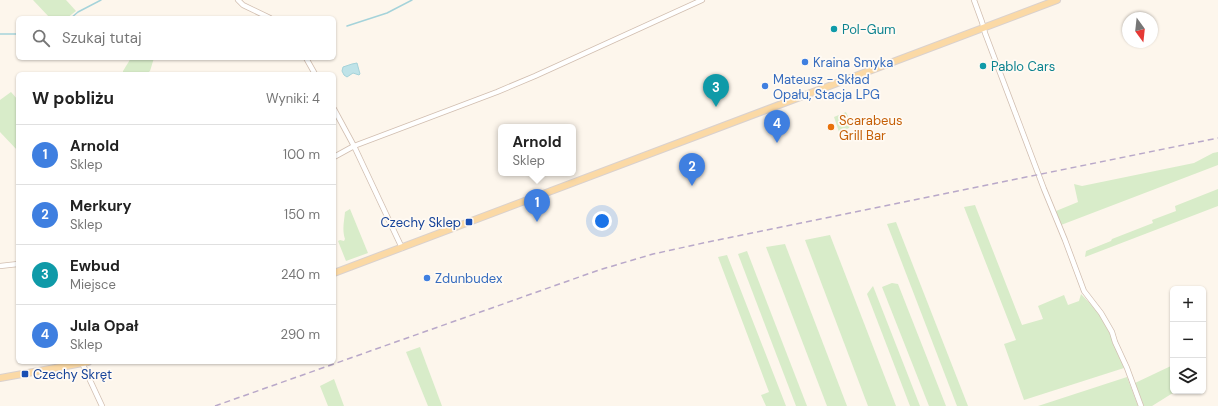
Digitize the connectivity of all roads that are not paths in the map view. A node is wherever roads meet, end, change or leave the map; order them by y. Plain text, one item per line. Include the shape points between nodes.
1 (238, 0) edge
2 (702, 0) edge
3 (974, 0) edge
4 (1057, 0) edge
5 (266, 16) edge
6 (984, 28) junction
7 (307, 60) edge
8 (314, 72) edge
9 (336, 113) edge
10 (354, 146) junction
11 (336, 156) edge
12 (402, 248) junction
13 (16, 264) edge
14 (0, 266) edge
15 (336, 272) edge
16 (79, 364) edge
17 (85, 364) edge
18 (0, 378) edge
19 (102, 406) edge
20 (1141, 406) edge

1 - 5 street
2 - 10 street via 497,92
3 - 6 street
4 - 6 main road
6 - 12 main road
6 - 20 street via 1084,292 1112,332
7 - 8 street
9 - 10 street
10 - 11 street
10 - 12 street
12 - 15 main road
13 - 14 street
16 - 18 main road
17 - 19 street

